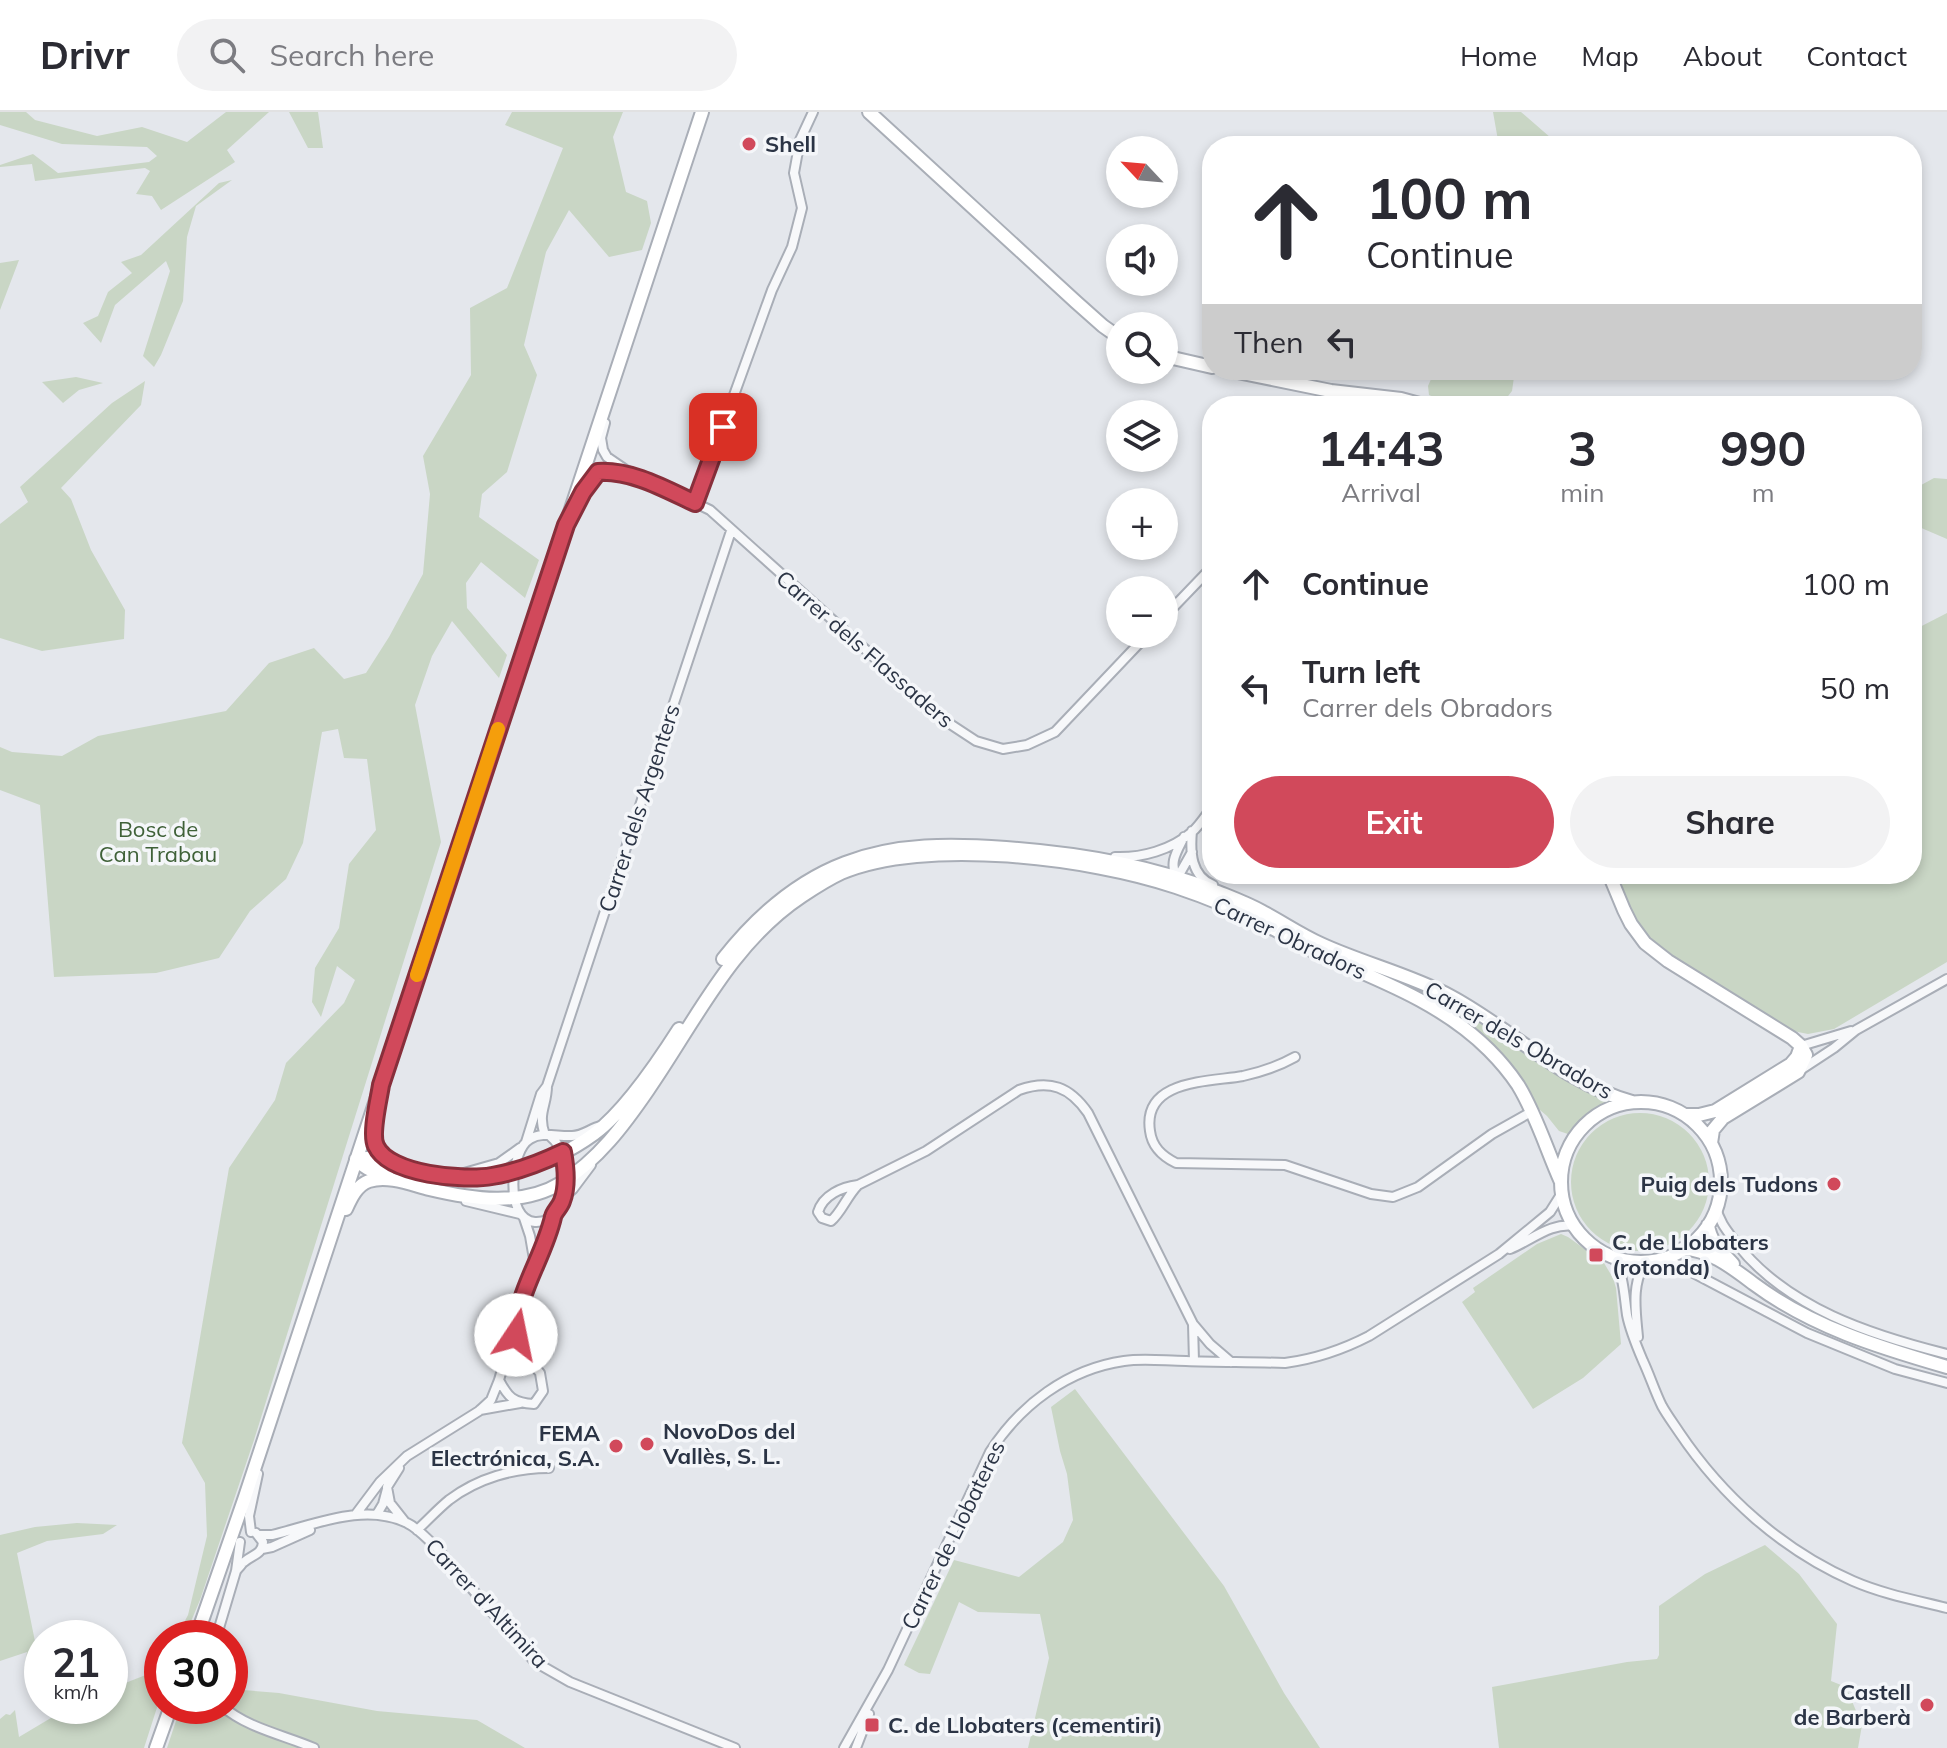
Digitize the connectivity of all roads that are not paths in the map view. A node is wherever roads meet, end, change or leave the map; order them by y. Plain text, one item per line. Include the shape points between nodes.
1 (702, 112) edge
2 (869, 112) edge
3 (815, 113) edge
4 (1106, 327) edge
5 (1178, 359) edge
6 (1202, 365) edge
7 (1277, 380) edge
8 (613, 383) junction
9 (1364, 396) edge
10 (657, 484) junction
11 (695, 503) junction
12 (566, 525) junction
13 (731, 531) junction
14 (1202, 577) edge
15 (1178, 602) edge
16 (1135, 648) edge
17 (1202, 818) edge
18 (1188, 834) junction
19 (1046, 851) junction
20 (1192, 852) junction
21 (917, 855) junction
22 (1092, 856) junction
23 (1107, 869) junction
24 (826, 872) junction
25 (1175, 877) junction
26 (1202, 878) edge
27 (1209, 884) edge
28 (1613, 884) edge
29 (1238, 900) junction
30 (790, 904) junction
31 (764, 913) junction
32 (1253, 919) junction
33 (752, 937) junction
34 (1316, 947) junction
35 (738, 954) junction
36 (721, 963) junction
37 (1947, 979) edge
38 (713, 989) junction
39 (1856, 1030) junction
40 (1801, 1046) junction
41 (667, 1054) junction
42 (1295, 1057) dead end
43 (1798, 1072) junction
44 (381, 1085) junction
45 (547, 1086) junction
46 (1632, 1102) junction
47 (1531, 1112) junction
48 (1683, 1114) junction
49 (604, 1126) junction
50 (548, 1136) junction
51 (1711, 1143) junction
52 (523, 1145) junction
53 (563, 1152) junction
54 (595, 1157) junction
55 (356, 1159) junction
56 (515, 1171) junction
57 (401, 1174) junction
58 (450, 1177) junction
59 (566, 1180) junction
60 (858, 1185) junction
61 (1562, 1187) junction
62 (451, 1194) junction
63 (514, 1198) junction
64 (563, 1198) junction
65 (1716, 1207) junction
66 (553, 1215) junction
67 (522, 1216) junction
68 (1708, 1225) junction
69 (1575, 1226) junction
70 (331, 1237) junction
71 (1682, 1249) junction
72 (1499, 1254) junction
73 (1613, 1256) junction
74 (1665, 1258) junction
75 (1648, 1261) junction
76 (535, 1266) junction
77 (1743, 1276) junction
78 (516, 1319) junction
79 (1193, 1324) junction
80 (1638, 1349) junction
81 (1947, 1354) edge
82 (1194, 1361) junction
83 (1231, 1362) junction
84 (1947, 1367) edge
85 (499, 1380) junction
86 (1947, 1383) edge
87 (520, 1403) junction
88 (479, 1411) junction
89 (270, 1423) junction
90 (549, 1468) dead end
91 (384, 1485) junction
92 (377, 1514) junction
93 (356, 1515) junction
94 (333, 1520) junction
95 (406, 1522) junction
96 (417, 1530) junction
97 (255, 1534) junction
98 (240, 1542) junction
99 (262, 1549) junction
100 (254, 1556) junction
101 (236, 1571) junction
102 (1947, 1608) edge
103 (202, 1620) edge
104 (221, 1620) edge
105 (873, 1698) junction
106 (248, 1722) edge
107 (165, 1724) edge
108 (156, 1748) edge
109 (314, 1748) edge
110 (735, 1748) edge
111 (850, 1748) edge

1 - 8 main road
2 - 4 main road
3 - 11 street via 800,140 794,173 802,208 792,247
5 - 6 main road
7 - 9 main road
8 - 10 street, Carrer dels Flassaders via 603,450 626,470
8 - 12 main road
10 - 11 street, Carrer dels Flassaders
10 - 12 street, Carrer dels Flassaders via 598,472
11 - 13 street, Carrer dels Flassaders
12 - 44 main road
13 - 16 street, Carrer dels Flassaders via 944,720 976,741 1003,749 1055,732
13 - 45 street, Carrer dels Argenters
14 - 15 street
17 - 18 street
18 - 20 street
18 - 22 street via 1155,853
18 - 25 street via 1174,855
19 - 21 main road, Carrer dels Obradors
19 - 22 main road, Carrer dels Obradors
19 - 24 main road, Carrer dels Obradors via 928,845 883,852
20 - 25 street
20 - 26 street via 1193,866
21 - 23 main road, Carrer Obradors via 1005,856
21 - 24 main road, Carrer dels Obradors via 887,855
21 - 30 main road, Carrer Obradors via 842,873
22 - 25 main road, Carrer dels Obradors
23 - 25 street via 1117,866 1163,879
23 - 32 main road, Carrer Obradors via 1174,886
24 - 30 main road, Carrer dels Obradors
24 - 31 main road, Carrer dels Obradors
25 - 29 main road, Carrer dels Obradors
25 - 32 street via 1179,884 1244,910
27 - 29 street
28 - 40 main road via 1645,943
29 - 34 main road, Carrer dels Obradors
30 - 31 main road, Carrer dels Obradors
30 - 33 main road, Carrer Obradors
31 - 33 main road
31 - 36 main road, Carrer dels Obradors
32 - 34 main road, Carrer Obradors
33 - 35 main road, Carrer Obradors
34 - 46 main road, Carrer dels Obradors via 1439,990 1557,1067
34 - 47 main road, Carrer Obradors via 1460,1023 1518,1084
35 - 36 main road, Carrer dels Obradors
35 - 38 main road, Carrer Obradors
36 - 38 main road, Carrer dels Obradors
36 - 41 main road, Carrer dels Obradors
37 - 39 street
38 - 41 main road, Carrer Obradors
39 - 40 street
39 - 43 street
40 - 43 main road via 1806,1055
40 - 48 main road via 1791,1064 1715,1111
41 - 49 main road, Carrer dels Obradors
41 - 54 main road, Carrer dels Obradors via 630,1117
42 - 47 street via 1256,1073 1184,1084 1165,1094 1151,1111 1156,1148 1176,1163 1285,1165 1393,1197 1418,1187
43 - 51 main road via 1723,1118
44 - 55 main road
44 - 57 main road, Carrer dels Obradors via 375,1144
45 - 50 street, Carrer dels Argenters via 541,1119
45 - 52 street, Carrer dels Argenters
46 - 48 main road
46 - 61 main road via 1585,1124 1565,1156
47 - 61 main road, Carrer Obradors
48 - 51 main road
49 - 50 street via 576,1136
49 - 53 main road, Carrer dels Obradors
50 - 52 street, Carrer dels Obradors
50 - 53 street
51 - 65 main road via 1720,1170
52 - 56 street, Carrer dels Argenters
52 - 58 street, Carrer dels Obradors via 493,1166
53 - 56 main road, Carrer dels Obradors
53 - 59 street
54 - 59 main road, Carrer dels Obradors
54 - 64 street
55 - 57 main road, Carrer dels Obradors via 367,1158
55 - 70 main road
56 - 58 main road, Carrer dels Obradors
56 - 63 street, Carrer dels Argenters
57 - 58 main road, Carrer dels Obradors
57 - 62 main road, Carrer dels Obradors
57 - 70 main road, Carrer dels Obradors via 363,1183
59 - 63 main road, Carrer dels Obradors via 541,1193
59 - 64 street
60 - 60 street via 827,1197 818,1212 822,1218 836,1217
60 - 79 street via 926,1151 1019,1090 1062,1088 1088,1113
61 - 69 main road
61 - 72 street, Carrer de Llobateres via 1550,1212
62 - 63 main road, Carrer dels Obradors
62 - 67 street, Carrer dels Obradors
63 - 67 street
64 - 66 street
65 - 68 main road
65 - 81 street via 1742,1251 1801,1300 1877,1334
66 - 67 street, Carrer dels Obradors via 542,1221
66 - 76 street
67 - 76 street
68 - 71 main road
68 - 77 main road via 1715,1244
69 - 72 street, Carrer de Llobateres via 1554,1226
69 - 73 main road
70 - 89 main road
71 - 74 main road
71 - 77 main road via 1705,1254
72 - 83 street, Carrer de Llobateres via 1350,1346 1301,1361
73 - 75 main road
73 - 80 street via 1624,1280
74 - 75 main road
74 - 86 street via 1807,1333 1895,1369
75 - 80 street via 1637,1285
76 - 78 street
77 - 84 main road via 1830,1329
78 - 85 street
78 - 87 street via 520,1349 540,1373 543,1391 534,1404
79 - 82 street
79 - 83 street
80 - 102 street via 1663,1407 1697,1459 1744,1509 1778,1537 1852,1580
82 - 83 street, Carrer de Llobateres
82 - 105 street, Carrer de Llobateres via 1123,1361 1092,1368 1050,1389 1009,1426 990,1452
85 - 87 street
85 - 88 street via 491,1400
87 - 88 street
88 - 91 street via 407,1456
89 - 97 street via 249,1516
89 - 103 main road
90 - 96 street, Carrer d'Altimira via 487,1478 451,1499
91 - 92 street via 374,1504
91 - 93 street
91 - 95 street via 390,1503
92 - 93 street, Carrer d'Altimira
92 - 95 street, Carrer d'Altimira
93 - 94 street, Carrer d'Altimira
94 - 97 street, Carrer d'Altimira
94 - 99 street, Carrer d'Altimira
95 - 96 street, Carrer d'Altimira
96 - 110 street, Carrer d'Altimira via 535,1662 570,1682
97 - 98 street via 244,1535
97 - 99 street
98 - 100 street via 244,1553
98 - 101 street
99 - 100 street
100 - 101 street
101 - 104 street
105 - 111 street, Carrer de Llobateres
105 - 111 street, Carrer de Llobateres
106 - 109 street
107 - 108 main road

